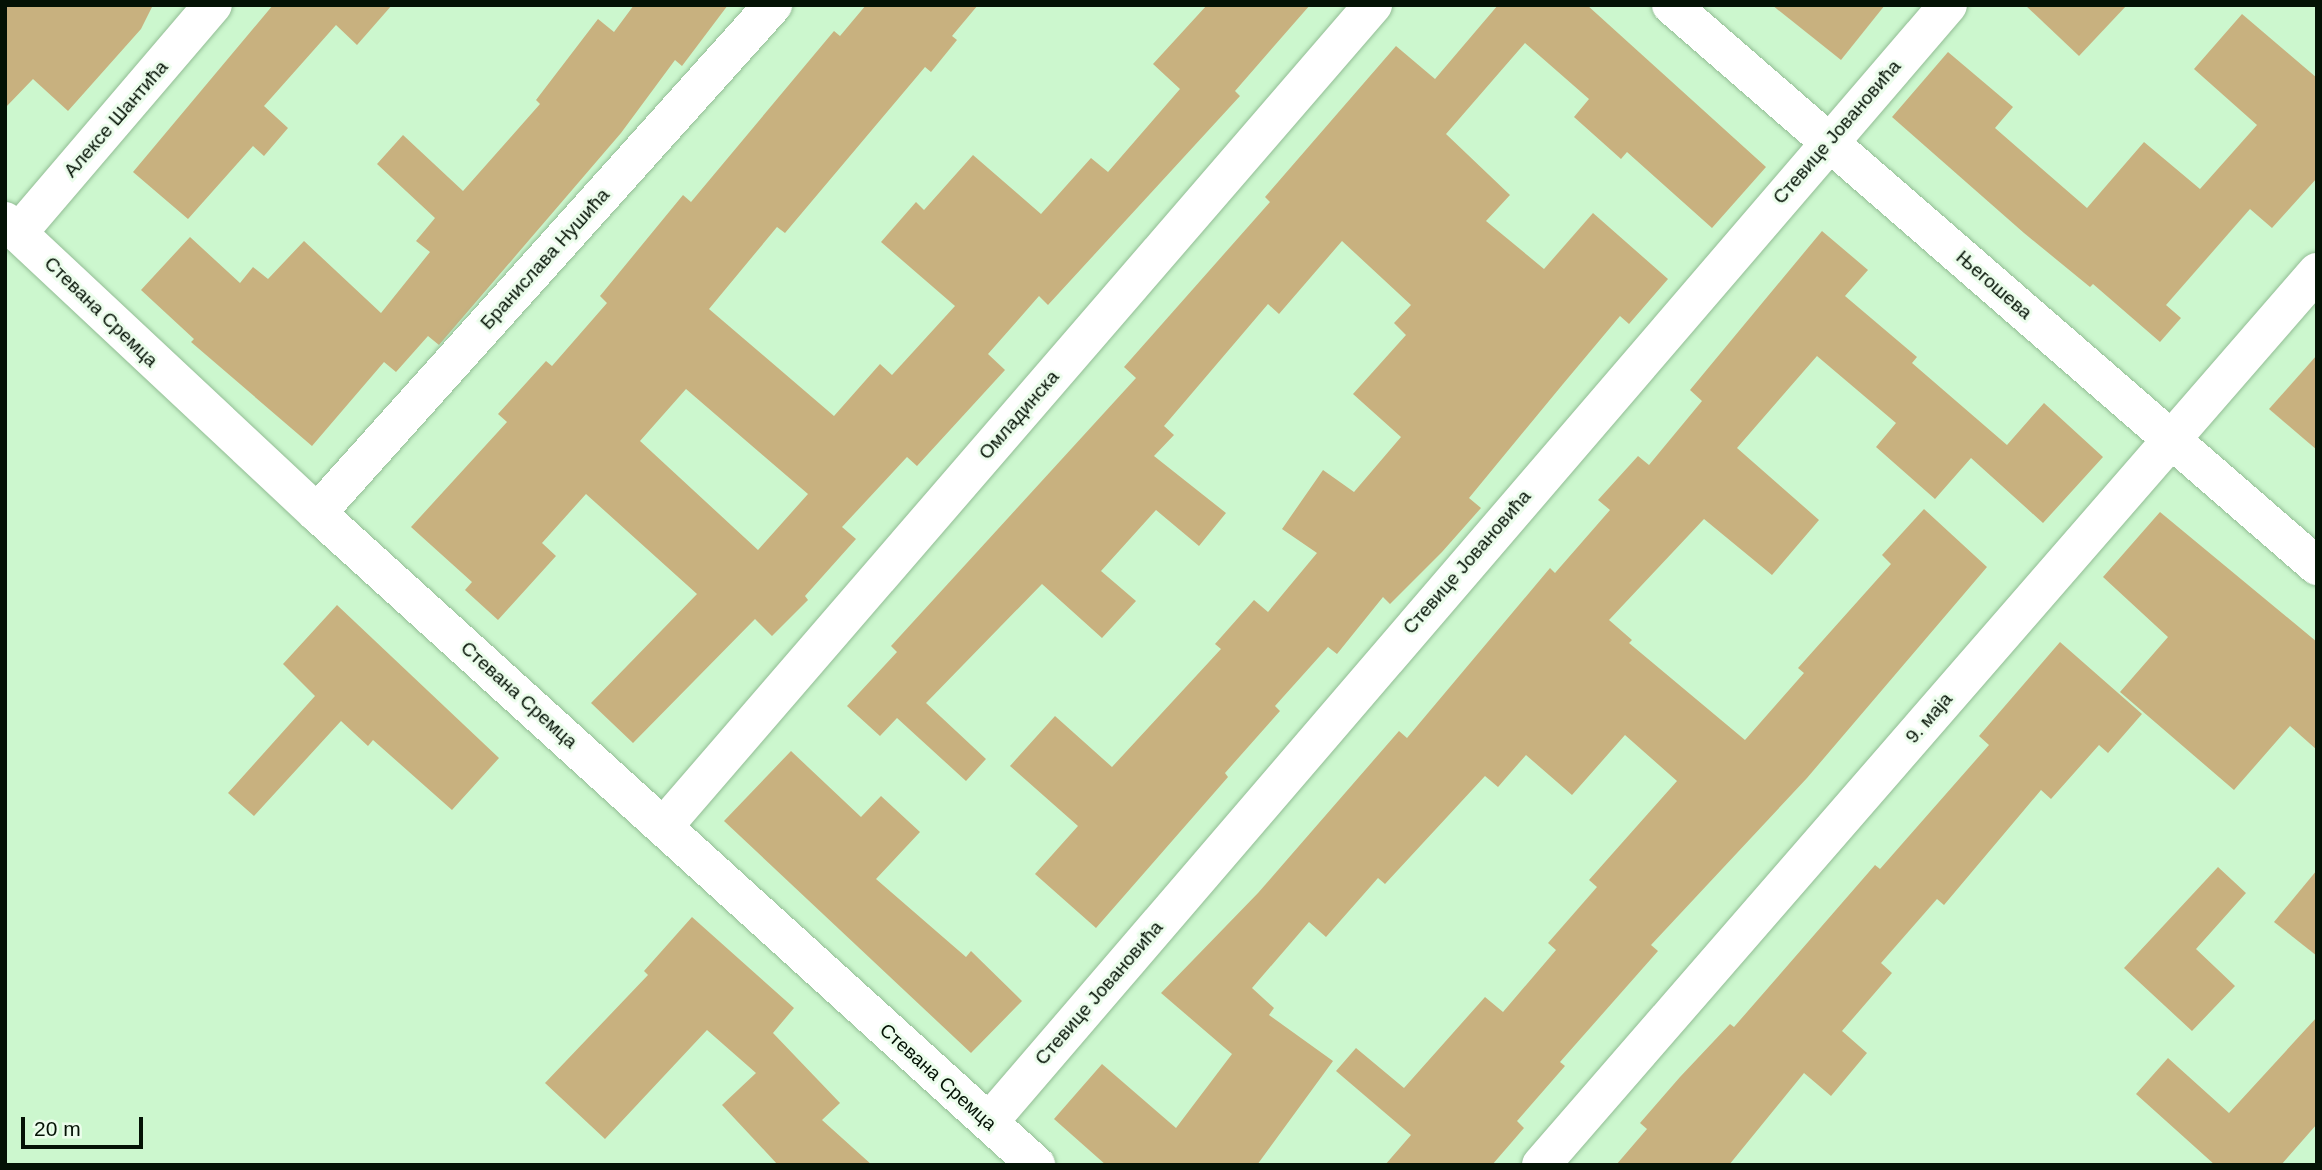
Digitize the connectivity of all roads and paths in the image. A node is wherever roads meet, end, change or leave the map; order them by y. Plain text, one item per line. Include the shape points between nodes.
1 (213, 5) edge
2 (773, 5) edge
3 (1373, 5) edge
4 (1671, 5) edge
5 (1948, 5) edge
6 (1828, 140) junction
7 (11, 227) edge
8 (2317, 272) edge
9 (2172, 439) junction
10 (317, 513) junction
11 (2317, 566) edge
12 (664, 826) junction
13 (989, 1122) junction
14 (1036, 1165) edge
15 (1541, 1165) edge

1 - 7 street, Алексе Шантића
2 - 10 street, Бранислава Нушића
3 - 12 street, Омладинска
4 - 6 street, Његошева
5 - 6 street, Стевице Јовановића
6 - 9 street, Његошева
6 - 13 street, Стевице Јовановића
7 - 10 street, Стевана Сремца
8 - 9 street, 9. маја
9 - 11 street, Његошева
9 - 15 street, 9. маја
10 - 12 street, Стевана Сремца
12 - 13 street, Стевана Сремца
13 - 14 street, Стевана Сремца

